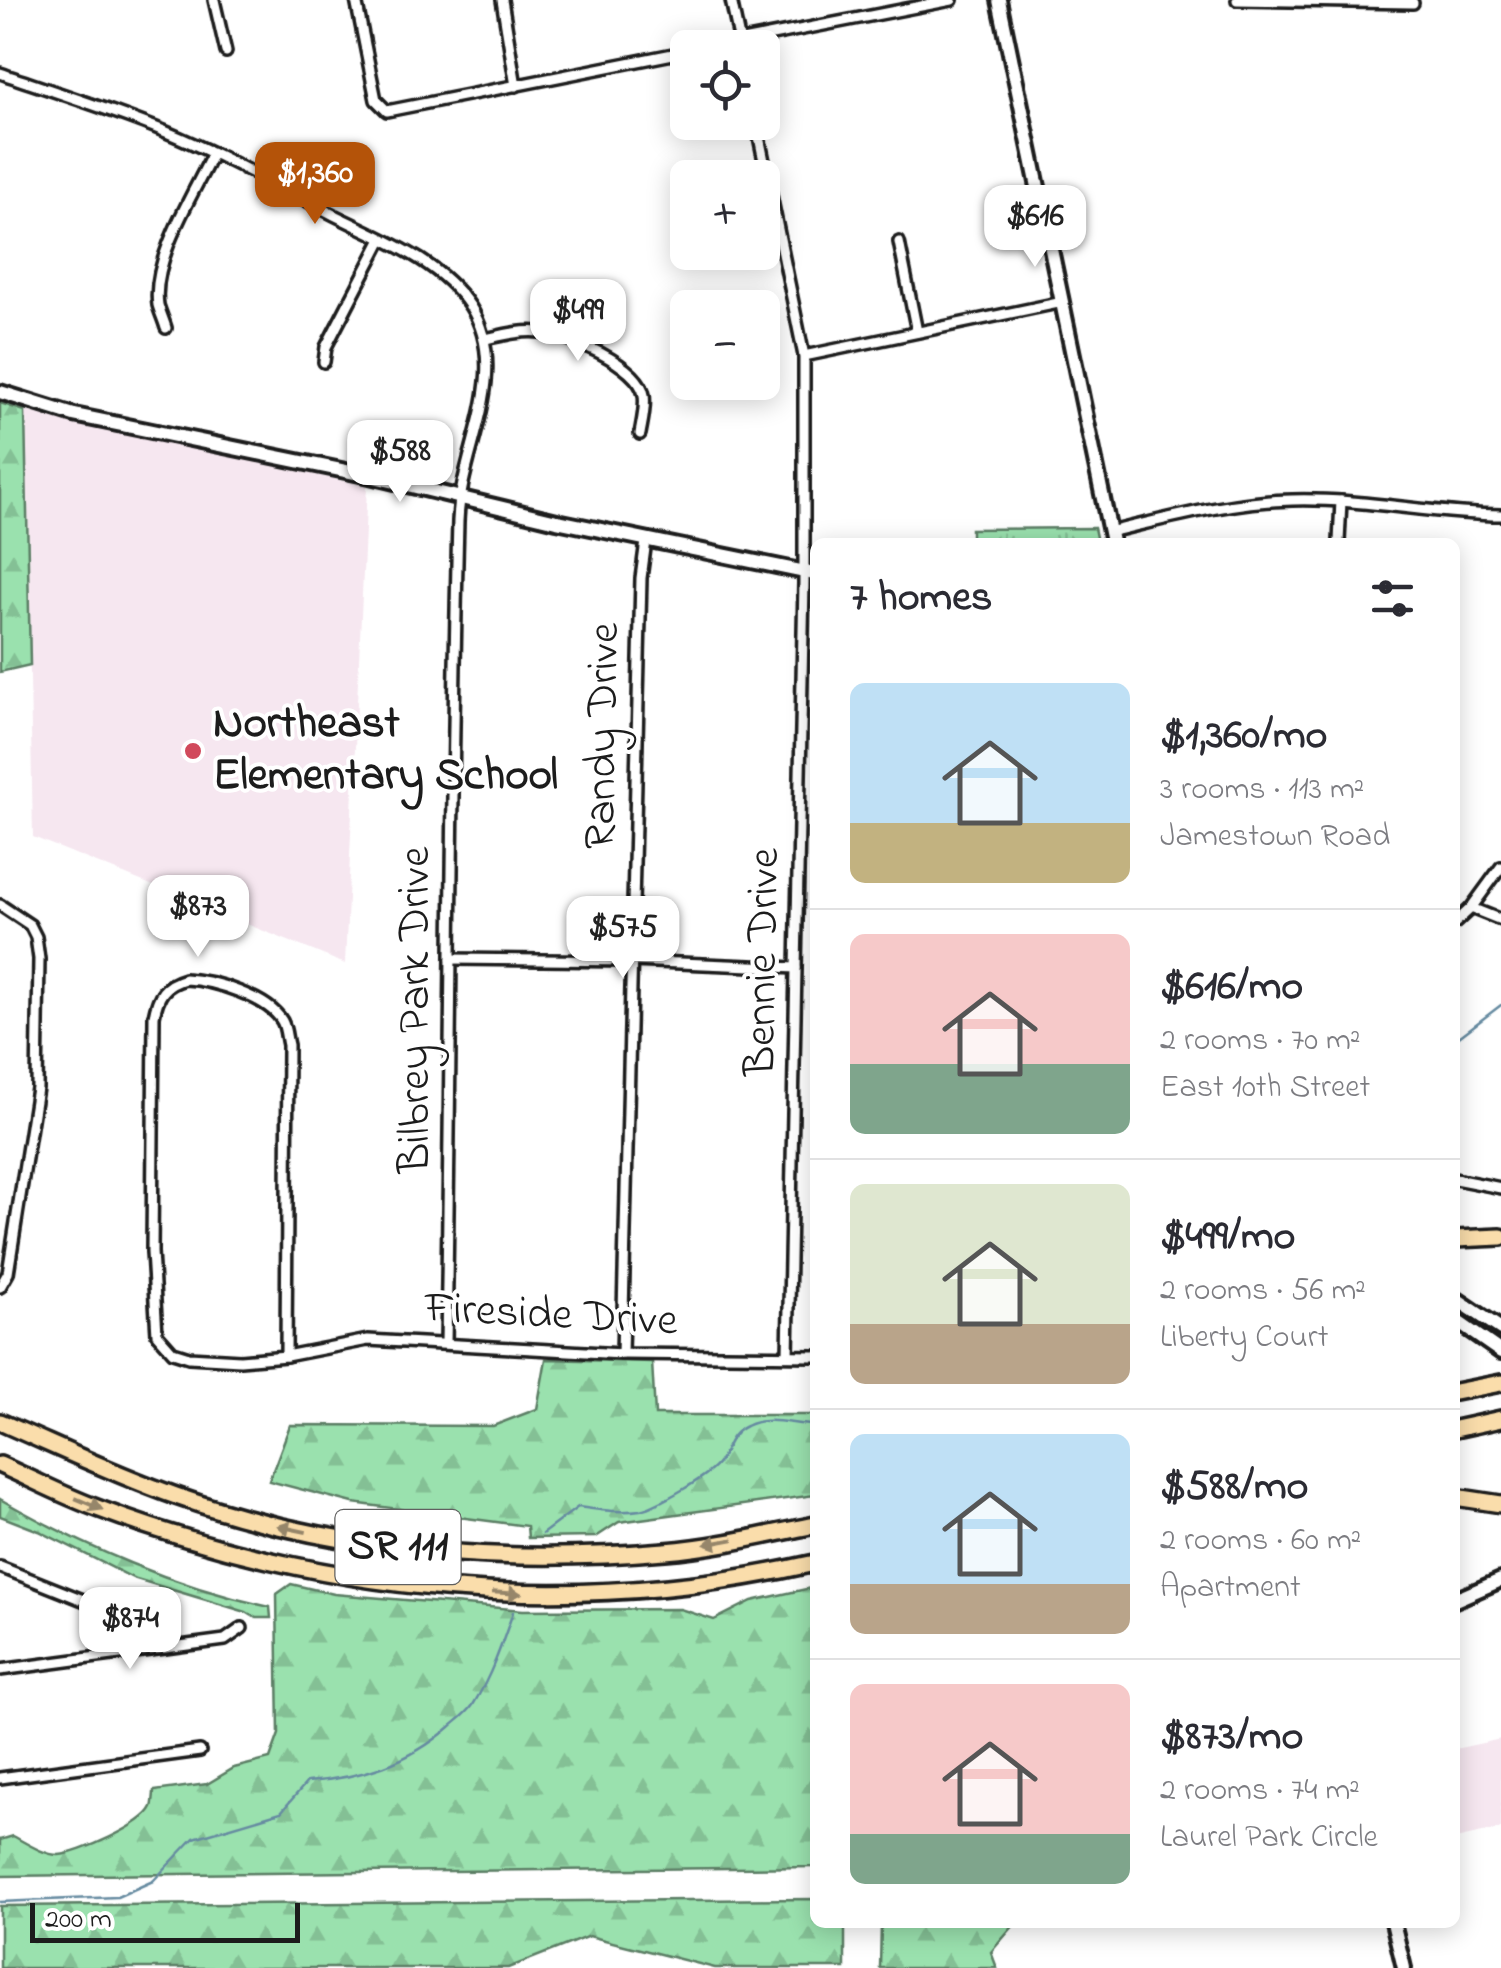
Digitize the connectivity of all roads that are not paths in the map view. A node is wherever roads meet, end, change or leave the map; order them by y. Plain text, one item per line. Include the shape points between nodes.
1 (214, 0) edge
2 (356, 0) edge
3 (502, 0) edge
4 (731, 0) edge
5 (952, 0) edge
6 (1000, 0) edge
7 (1237, 0) edge
8 (1414, 3) dead end
9 (737, 30) edge
10 (780, 36) edge
11 (226, 52) dead end
12 (670, 55) edge
13 (0, 74) edge
14 (516, 86) junction
15 (760, 140) edge
16 (213, 154) junction
17 (382, 239) junction
18 (899, 242) dead end
19 (1063, 302) junction
20 (166, 328) dead end
21 (917, 332) junction
22 (485, 339) junction
23 (804, 356) junction
24 (324, 362) dead end
25 (0, 392) edge
26 (640, 434) dead end
27 (459, 497) junction
28 (1341, 502) junction
29 (1501, 514) edge
30 (1110, 537) edge
31 (1339, 538) edge
32 (646, 540) junction
33 (810, 572) edge
34 (1501, 867) edge
35 (0, 906) edge
36 (1471, 908) junction
37 (1460, 918) edge
38 (1501, 920) edge
39 (451, 959) junction
40 (632, 962) junction
41 (796, 968) junction
42 (1460, 1180) edge
43 (1501, 1188) edge
44 (1501, 1237) edge
45 (1460, 1240) edge
46 (0, 1287) edge
47 (1460, 1301) edge
48 (1460, 1323) edge
49 (1501, 1329) edge
50 (446, 1343) junction
51 (1501, 1352) edge
52 (622, 1354) junction
53 (286, 1356) junction
54 (788, 1356) junction
55 (810, 1356) edge
56 (1501, 1382) edge
57 (1460, 1391) edge
58 (1501, 1420) edge
59 (0, 1422) edge
60 (1460, 1428) edge
61 (0, 1465) edge
62 (1460, 1498) edge
63 (1501, 1504) edge
64 (810, 1526) edge
65 (810, 1565) edge
66 (0, 1568) edge
67 (1501, 1580) edge
68 (1460, 1598) edge
69 (242, 1628) dead end
70 (132, 1652) junction
71 (0, 1670) edge
72 (200, 1751) dead end
73 (0, 1778) edge
74 (1394, 1928) edge
75 (1404, 1968) edge

1 - 11 street
2 - 14 street via 376,100 387,110
3 - 14 street
4 - 9 street
5 - 10 street
6 - 19 street
7 - 8 street
12 - 14 street
13 - 16 street
15 - 23 street, Bennie Drive
16 - 17 street
16 - 20 street via 159,280
17 - 22 street via 410,252 458,291
17 - 24 street
18 - 21 street
19 - 21 street
19 - 30 street
21 - 23 street
22 - 26 street via 538,331 599,353 641,385
22 - 27 street, Bilbrey Park Drive via 484,395
23 - 33 street, Bennie Drive
25 - 27 street via 74,415
27 - 32 street
27 - 39 street, Bilbrey Park Drive
28 - 29 street
28 - 30 street via 1215,508
28 - 31 street
32 - 33 street
32 - 40 street, Randy Drive
33 - 41 street, Bennie Drive
34 - 36 street
35 - 46 street via 30,924 39,960 37,1088 8,1273
36 - 37 street
36 - 38 street
39 - 40 street
39 - 50 street, Bilbrey Park Drive
40 - 41 street
40 - 52 street, Randy Drive
41 - 54 street, Bennie Drive
42 - 43 street
44 - 45 highway
47 - 49 street
48 - 51 street
50 - 52 street, Fireside Drive
50 - 53 street, Fireside Drive via 368,1340
52 - 54 street, Fireside Drive
53 - 53 street, Fireside Drive via 284,1024 272,1009 229,988 198,980 172,983 154,1016 157,1334 189,1358
54 - 55 street, Fireside Drive
56 - 57 highway
58 - 60 highway
64 -> 59 highway, SR 111 via 668,1551 550,1557 386,1546 284,1528 175,1496
61 -> 65 highway, SR 111 via 189,1540 310,1571 435,1590 620,1592
62 - 63 highway
66 - 70 street via 98,1606 120,1627
67 - 68 street
69 - 70 street via 225,1640
70 - 71 street
72 - 73 street
74 - 75 street

